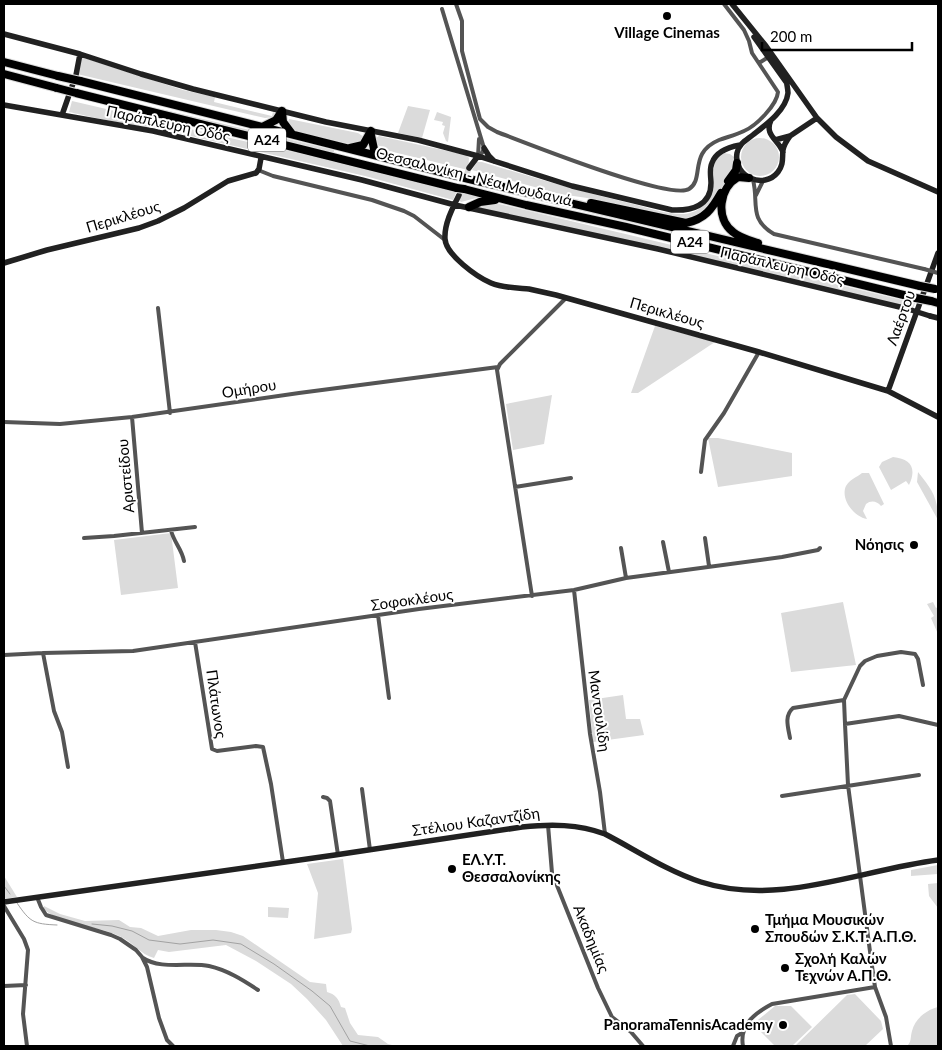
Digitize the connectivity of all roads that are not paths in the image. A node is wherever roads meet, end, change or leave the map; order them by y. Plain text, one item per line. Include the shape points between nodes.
1 (456, 4) edge
2 (724, 4) edge
3 (732, 4) edge
4 (442, 9) dead end
5 (4, 34) edge
6 (80, 54) junction
7 (770, 56) junction
8 (4, 62) edge
9 (759, 63) junction
10 (775, 64) junction
11 (764, 72) junction
12 (4, 74) edge
13 (785, 74) junction
14 (786, 83) junction
15 (4, 105) edge
16 (282, 112) junction
17 (62, 115) junction
18 (170, 116) junction
19 (772, 118) junction
20 (817, 118) junction
21 (262, 127) junction
22 (372, 131) junction
23 (165, 133) junction
24 (292, 134) junction
25 (479, 135) junction
26 (752, 135) junction
27 (790, 136) junction
28 (774, 139) junction
29 (740, 145) junction
30 (335, 146) junction
31 (484, 148) junction
32 (723, 151) junction
33 (783, 152) junction
34 (478, 156) junction
35 (382, 157) junction
36 (261, 158) junction
37 (737, 160) junction
38 (498, 164) junction
39 (469, 168) tunnel mouth
40 (258, 170) junction
41 (751, 179) junction
42 (763, 180) junction
43 (460, 190) junction
44 (938, 192) edge
45 (755, 197) junction
46 (552, 199) junction
47 (455, 205) junction
48 (526, 205) junction
49 (469, 207) junction
50 (445, 240) junction
51 (938, 253) edge
52 (4, 263) edge
53 (938, 272) edge
54 (871, 274) junction
55 (936, 290) edge
56 (556, 295) junction
57 (566, 298) junction
58 (934, 302) edge
59 (557, 307) junction
60 (158, 308) dead end
61 (938, 318) edge
62 (759, 352) junction
63 (498, 368) junction
64 (888, 391) junction
65 (170, 413) junction
66 (132, 417) junction
67 (938, 417) edge
68 (4, 422) edge
69 (701, 472) dead end
70 (571, 478) dead end
71 (515, 487) junction
72 (195, 527) dead end
73 (171, 530) junction
74 (142, 533) junction
75 (84, 538) dead end
76 (705, 538) dead end
77 (663, 542) dead end
78 (621, 548) dead end
79 (820, 548) dead end
80 (184, 561) dead end
81 (709, 566) junction
82 (668, 572) junction
83 (626, 578) junction
84 (574, 590) junction
85 (532, 596) junction
86 (378, 615) junction
87 (195, 642) junction
88 (43, 652) junction
89 (4, 655) edge
90 (923, 686) dead end
91 (389, 698) dead end
92 (844, 700) junction
93 (845, 724) junction
94 (938, 725) edge
95 (790, 738) dead end
96 (68, 767) dead end
97 (919, 774) dead end
98 (848, 785) junction
99 (362, 789) dead end
100 (782, 796) dead end
101 (323, 797) dead end
102 (548, 825) junction
103 (606, 834) junction
104 (370, 850) junction
105 (338, 855) junction
106 (938, 860) edge
107 (283, 862) junction
108 (860, 875) junction
109 (37, 897) junction
110 (4, 902) edge
111 (4, 906) edge
112 (142, 957) junction
113 (26, 984) junction
114 (4, 986) edge
115 (875, 987) junction
116 (258, 990) dead end
117 (742, 1033) junction
118 (28, 1046) edge
119 (173, 1046) edge
120 (643, 1046) edge
121 (734, 1046) edge
122 (743, 1046) edge
123 (891, 1046) edge

1 - 11 street via 462,20 462,51 480,119 488,127 648,186 680,192 691,187 706,149 747,130 778,98 778,92
2 - 9 street via 744,30
3 - 7 street
4 - 25 street
5 - 6 street
6 - 16 street
6 - 17 street
7 - 9 street
7 - 10 street
8 - 21 highway, Θεσσαλονίκη - Νέα Μουδανιά / Α24, bridge
9 - 11 street
10 - 11 street
10 - 13 street
10 - 14 street
12 - 18 highway, Θεσσαλονίκη - Νέα Μουδανιά / Α24, bridge
13 - 14 street
13 - 20 street
14 - 19 street via 786,99
15 - 17 street, Παράπλευρη Οδός
16 - 21 highway via 276,120
16 - 22 street
16 - 24 highway via 283,122
17 - 23 street, Παράπλευρη Οδός
18 - 23 street
18 - 43 highway, Θεσσαλονίκη - Νέα Μουδανιά / Α24
19 - 26 street
19 - 28 street via 768,129
20 - 27 street
20 - 44 street via 861,157
21 - 24 highway, Θεσσαλονίκη - Νέα Μουδανιά / Α24
22 - 30 highway via 363,145 354,148
22 - 34 street
22 - 35 highway via 371,144
23 - 36 street, Παράπλευρη Οδός
24 - 30 highway, Θεσσαλονίκη - Νέα Μουδανιά / Α24
25 - 31 street
25 - 34 street
26 - 28 street via 765,134
26 - 29 street
27 - 28 street
27 - 33 street
28 - 33 street
29 - 32 street
29 - 37 street
30 - 35 highway, Θεσσαλονίκη - Νέα Μουδανιά / Α24
31 - 34 street
31 - 38 street
32 - 37 street via 731,152
32 - 38 street via 712,163 709,195 702,204 687,211 582,189
33 - 42 street via 783,163 778,173
34 - 38 street
34 - 39 street
35 - 46 highway, Θεσσαλονίκη - Νέα Μουδανιά / Α24
36 - 40 street
36 - 47 street, Παράπλευρη Οδός
37 - 41 street via 744,174
37 - 46 highway via 736,170 712,209 694,221 679,222 564,198
40 - 50 street via 396,208 414,216
40 - 52 street, Περικλέους via 228,181 152,224
41 - 42 street
41 - 45 street
41 - 54 highway via 742,177 734,180 722,200 723,218 734,233 757,243
42 - 45 street
43 - 47 street
43 - 48 highway, Θεσσαλονίκη - Νέα Μουδανιά / Α24
45 - 53 street, bridge via 758,219 774,234
46 - 54 highway, Θεσσαλονίκη - Νέα Μουδανιά / Α24
47 - 49 street, Παράπλευρη Οδός
47 - 50 street
48 - 49 highway via 489,200
48 - 58 highway, Θεσσαλονίκη - Νέα Μουδανιά / Α24, bridge
49 - 61 street, Παράπλευρη Οδός, bridge via 658,249
50 - 56 street, Περικλέους via 455,258 491,283
51 - 64 street, Λαέρτου
54 - 55 highway, Θεσσαλονίκη - Νέα Μουδανιά / Α24, bridge
56 - 57 street, Περικλέους
56 - 59 street
57 - 59 street
57 - 62 street, Περικλέους
59 - 63 street
60 - 65 street
62 - 64 street, Περικλέους
62 - 69 street via 705,440
63 - 65 street, Ομήρου
63 - 71 street
64 - 67 street, Περικλέους
65 - 66 street, Ομήρου
66 - 68 street, Ομήρου via 60,424
66 - 74 street, Αριστείδου
70 - 71 street
71 - 85 street
72 - 73 street
73 - 74 street
73 - 80 street
74 - 75 street
76 - 81 street
77 - 82 street
78 - 83 street
79 - 81 street, Σοφοκλέους via 803,554
81 - 82 street, Σοφοκλέους
82 - 83 street, Σοφοκλέους
83 - 84 street, Σοφοκλέους
84 - 85 street, Σοφοκλέους
84 - 103 street, Μαντουλίδη via 590,734
85 - 86 street, Σοφοκλέους
86 - 87 street, Σοφοκλέους
86 - 91 street
87 - 88 street, Σοφοκλέους via 125,652
87 - 107 street, Πλάτωνος via 212,749 264,747
88 - 89 street, Σοφοκλέους
88 - 96 street
90 - 92 street via 915,654 901,652 877,656 860,666
92 - 93 street
92 - 95 street via 793,708 787,723
93 - 94 street via 899,716
93 - 98 street
97 - 98 street
98 - 100 street
98 - 108 street
99 - 104 street
101 - 105 street via 330,801
102 - 103 street, Στέλιου Καζαντζίδη via 580,826
102 - 104 street, Στέλιου Καζαντζίδη
102 - 120 street, Ακαδημίας via 552,873 598,988 612,1017
103 - 108 street, Στέλιου Καζαντζίδη via 702,883 745,891 776,890
104 - 105 street, Στέλιου Καζαντζίδη
105 - 107 street, Στέλιου Καζαντζίδη
106 - 108 street, Στέλιου Καζαντζίδη
107 - 109 street, Στέλιου Καζαντζίδη
108 - 115 street
109 - 110 street, Στέλιου Καζαντζίδη
109 - 112 street via 46,915 120,939
111 - 113 street via 27,946
112 - 116 street via 166,964 210,966
112 - 119 street via 167,1040
113 - 114 street
113 - 118 street via 23,1014
115 - 117 street via 772,1004 751,1020
115 - 123 street via 886,1017
117 - 121 street via 737,1036
117 - 122 street

